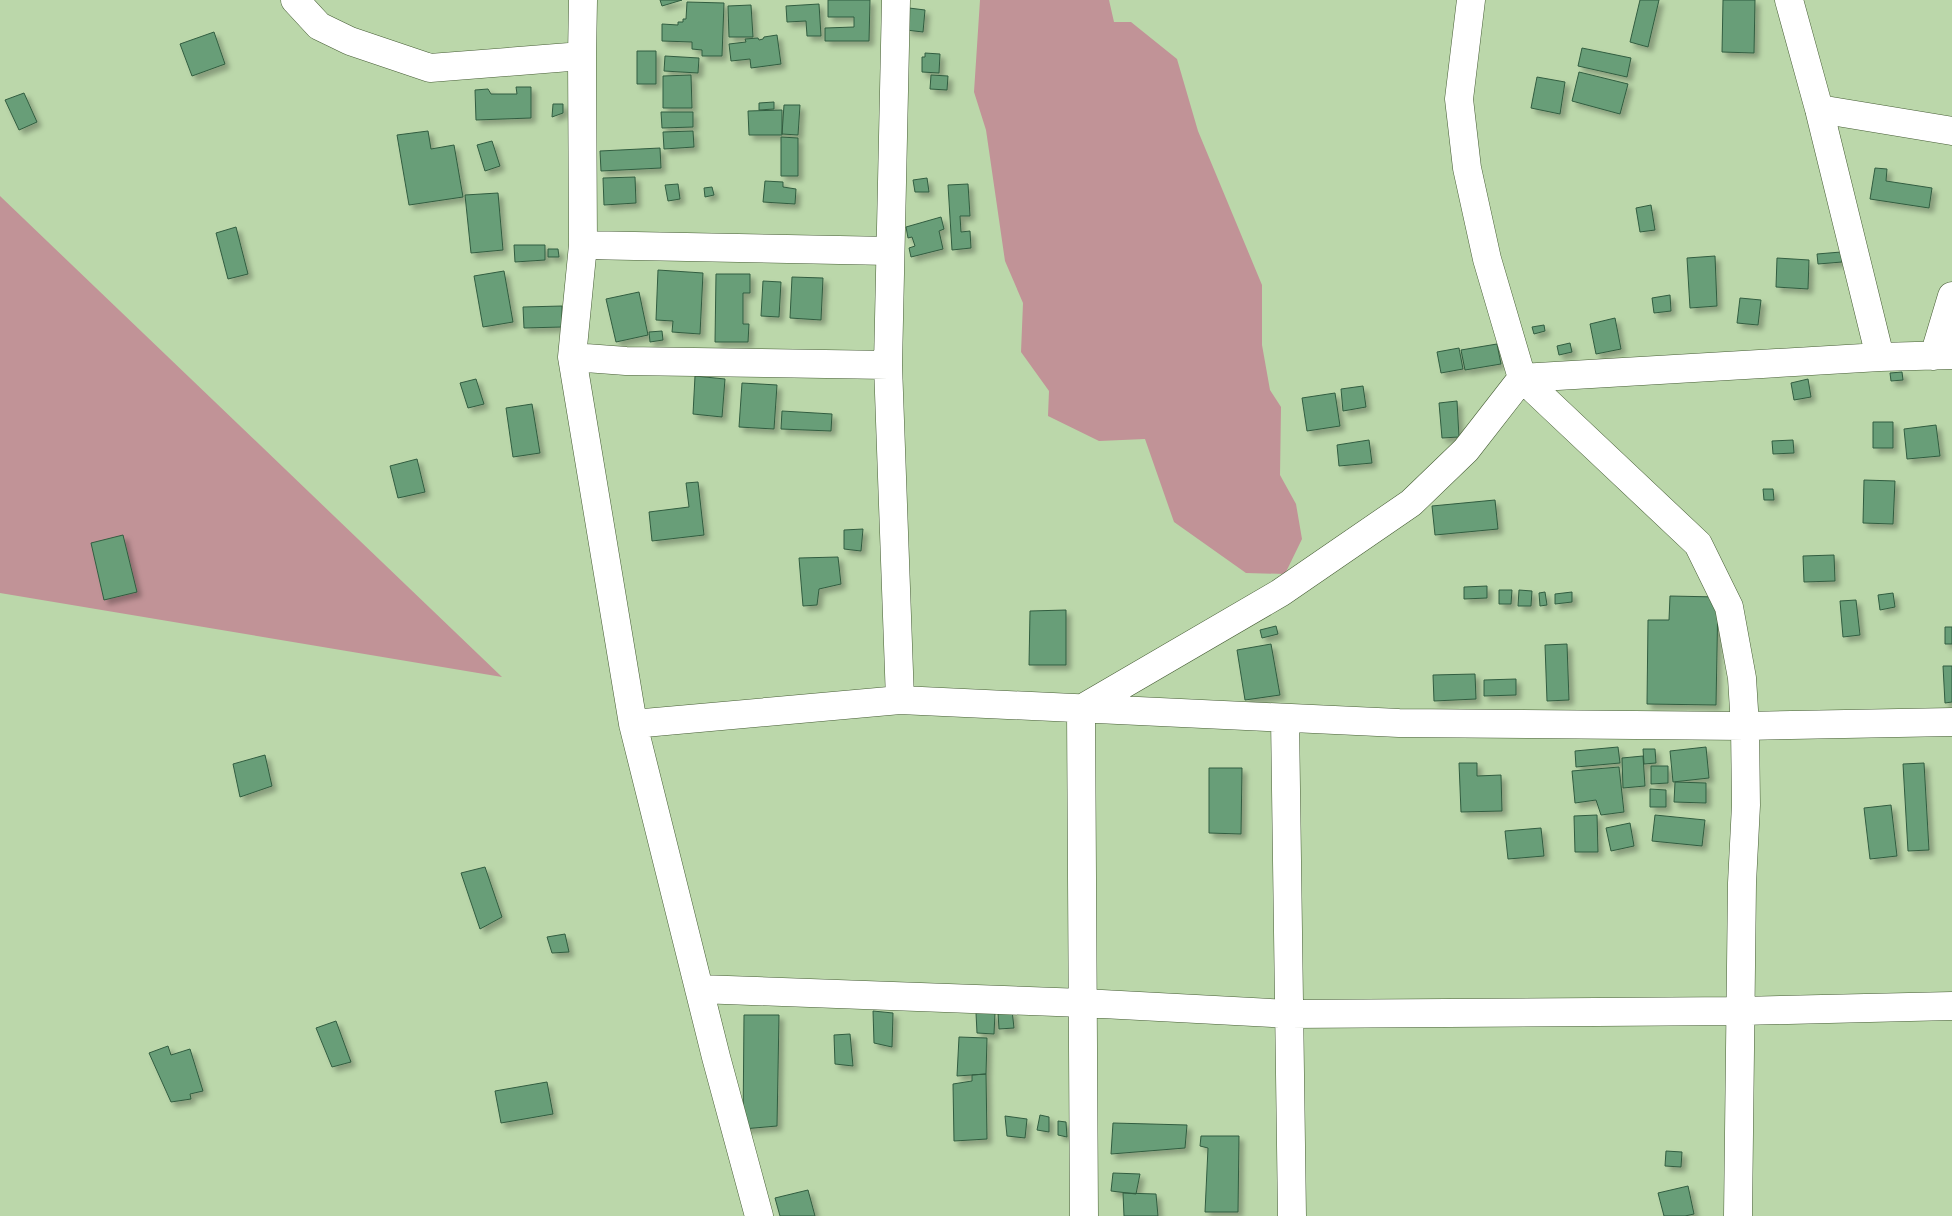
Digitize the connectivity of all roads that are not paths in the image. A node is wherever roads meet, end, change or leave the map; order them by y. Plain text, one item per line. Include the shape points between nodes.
1 (295, 0) edge
2 (583, 0) edge
3 (896, 0) edge
4 (1471, 0) edge
5 (1789, 0) edge
6 (582, 56) junction
7 (1819, 109) junction
8 (1952, 131) edge
9 (583, 245) junction
10 (890, 251) junction
11 (1952, 296) edge
12 (1943, 355) edge
13 (572, 357) junction
14 (1880, 357) junction
15 (888, 365) junction
16 (1522, 378) junction
17 (900, 700) junction
18 (1082, 709) junction
19 (1285, 718) junction
20 (1952, 722) edge
21 (634, 724) junction
22 (1745, 726) junction
23 (699, 989) junction
24 (1083, 1003) junction
25 (1952, 1006) edge
26 (1741, 1011) junction
27 (1289, 1014) junction
28 (759, 1216) edge
29 (1084, 1216) edge
30 (1292, 1216) edge
31 (1738, 1216) edge

1 - 6 street via 319,26 350,41 430,68
2 - 6 street
3 - 10 street
4 - 16 street via 1459,99 1467,168 1487,259
5 - 7 street
6 - 9 street
7 - 8 street
7 - 14 street
9 - 10 street
9 - 13 street
10 - 15 street
11 - 12 street
12 - 14 street
13 - 15 street via 626,361
13 - 21 street
14 - 16 street
15 - 17 street
16 - 18 street via 1466,450 1411,502 1280,593
16 - 22 street via 1698,544 1729,608 1742,678
17 - 18 street
17 - 21 street
18 - 19 street
18 - 24 street
19 - 22 street via 1399,723
19 - 27 street
20 - 22 street
21 - 23 street
22 - 26 street
23 - 24 street
23 - 28 street
24 - 27 street
24 - 29 street
25 - 26 street
26 - 27 street
26 - 31 street
27 - 30 street

